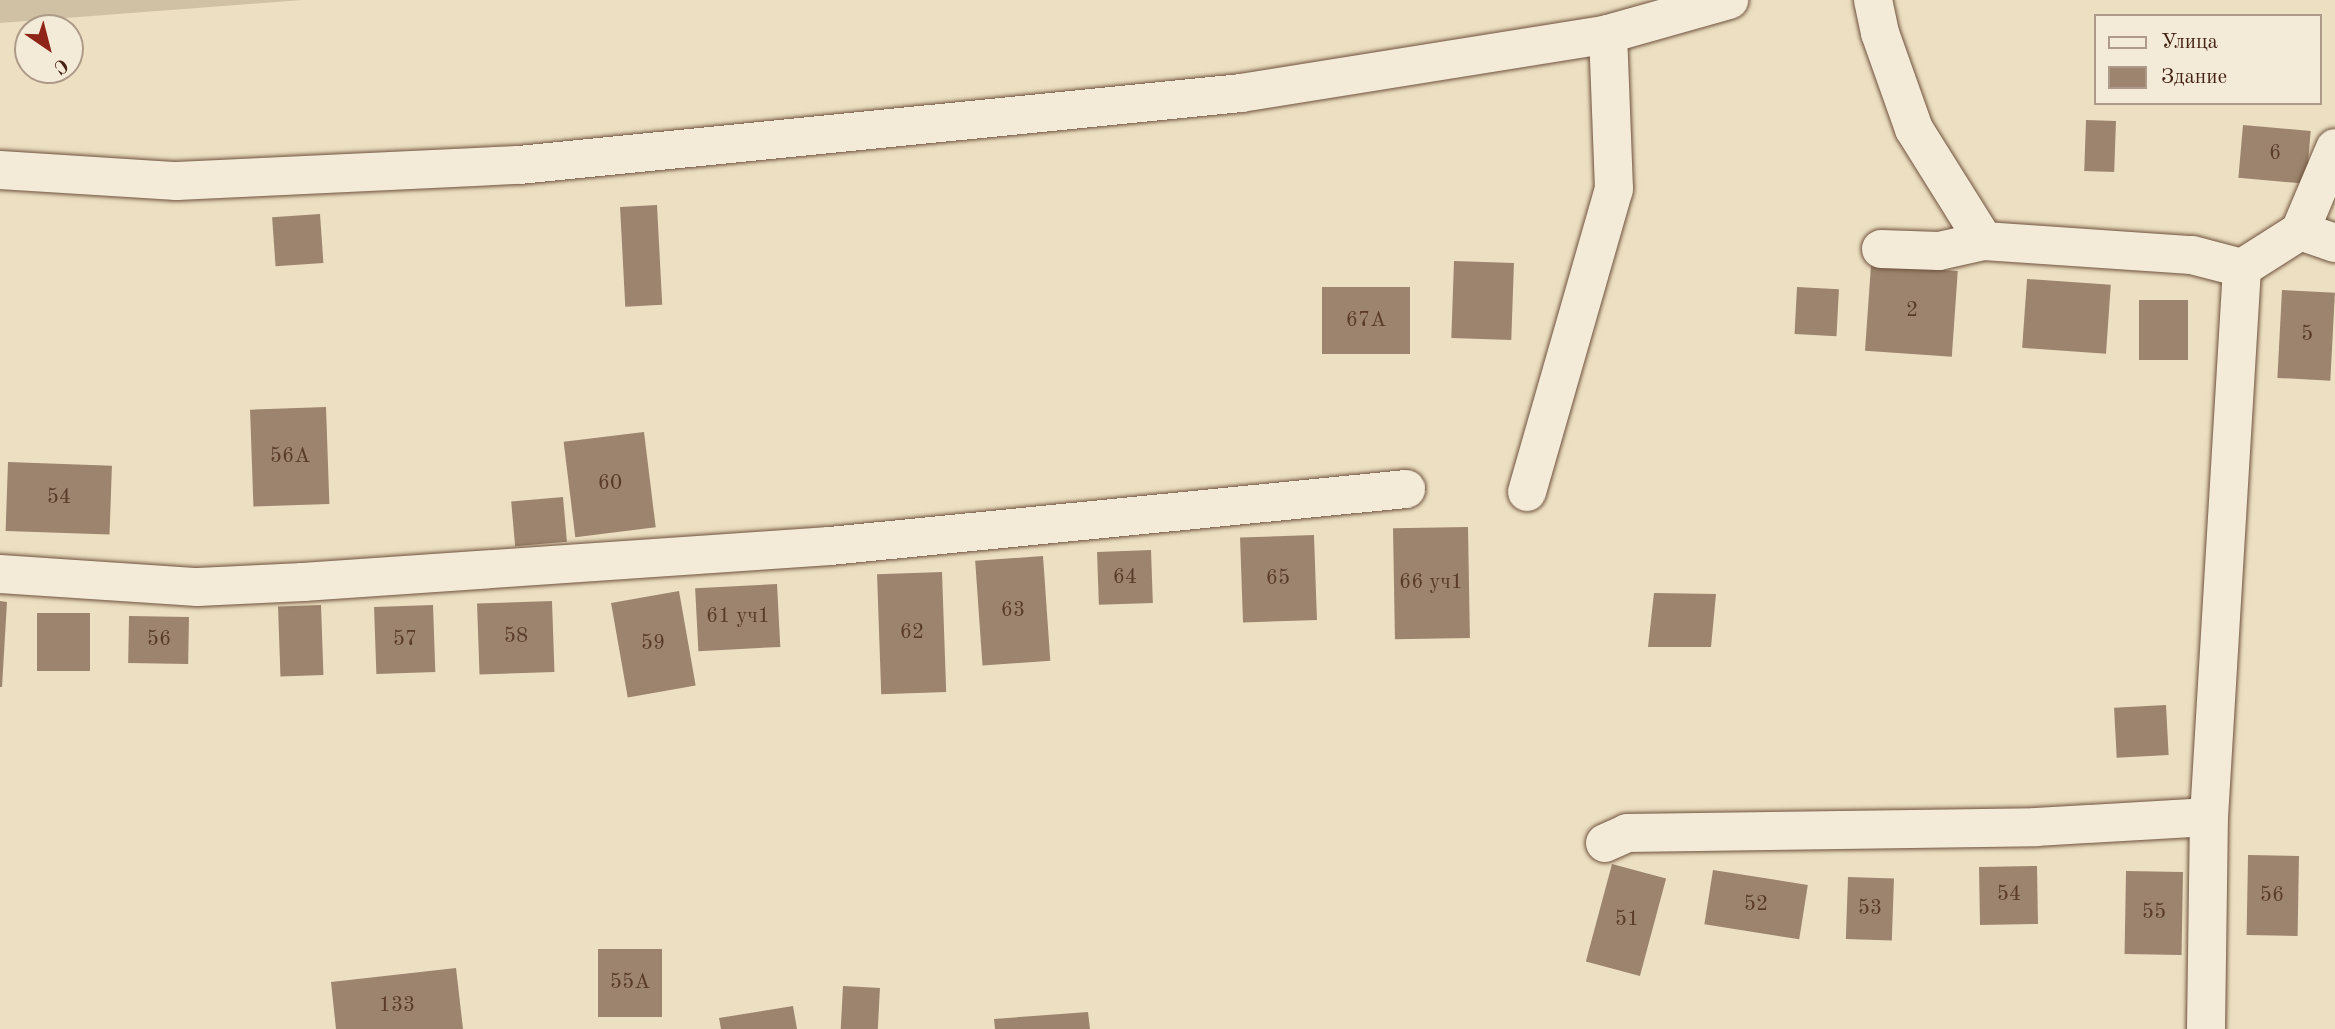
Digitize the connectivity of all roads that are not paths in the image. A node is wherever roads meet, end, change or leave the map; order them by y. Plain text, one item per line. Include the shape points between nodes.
1 (1729, 0) edge
2 (1873, 0) edge
3 (1608, 34) junction
4 (2335, 148) edge
5 (0, 170) edge
6 (2318, 237) edge
7 (1984, 241) junction
8 (1881, 249) dead end
9 (2242, 268) junction
10 (1406, 489) dead end
11 (1527, 492) dead end
12 (0, 574) edge
13 (2209, 817) junction
14 (1605, 843) dead end
15 (2206, 1029) edge

1 - 3 street
2 - 7 street via 1914,129
3 - 5 street via 1241,93 519,165 177,181
3 - 11 street via 1614,189
4 - 6 street
6 - 9 street
7 - 8 street via 1939,251
7 - 9 street via 2192,256
9 - 13 street
10 - 12 street via 830,546 303,582 198,587
13 - 14 street via 2036,827 1627,832
13 - 15 street

